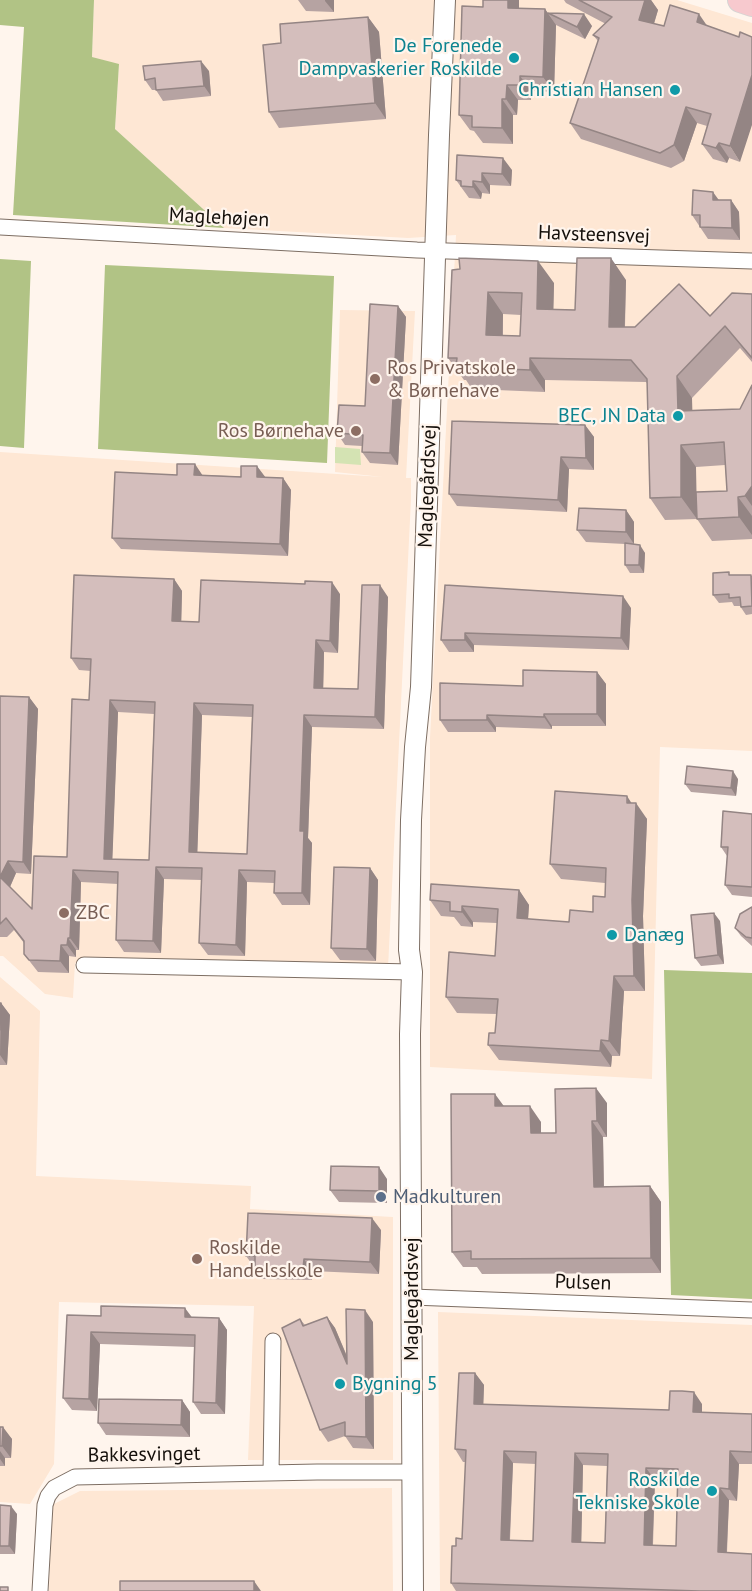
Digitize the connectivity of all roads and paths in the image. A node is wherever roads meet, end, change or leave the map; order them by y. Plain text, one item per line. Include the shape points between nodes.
1 (446, 0) edge
2 (740, 0) edge
3 (752, 4) edge
4 (0, 227) edge
5 (435, 251) junction
6 (752, 261) edge
7 (84, 965) dead end
8 (412, 972) junction
9 (412, 1297) junction
10 (752, 1310) edge
11 (273, 1341) dead end
12 (412, 1472) junction
13 (271, 1473) junction
14 (40, 1591) edge
15 (413, 1591) edge

1 - 5 street, Maglegårdsvej
2 - 3 main road
4 - 5 street, Maglehøjen
5 - 6 street, Havsteensvej
5 - 8 street, Maglegårdsvej via 421,687 411,820
7 - 8 street
8 - 9 street, Maglegårdsvej
9 - 10 street, Pulsen
9 - 12 street, Maglegårdsvej
11 - 13 street
12 - 13 street, Bakkesvinget
12 - 15 street, Maglegårdsvej
13 - 14 street, Bakkesvinget via 75,1478 54,1488 45,1505

